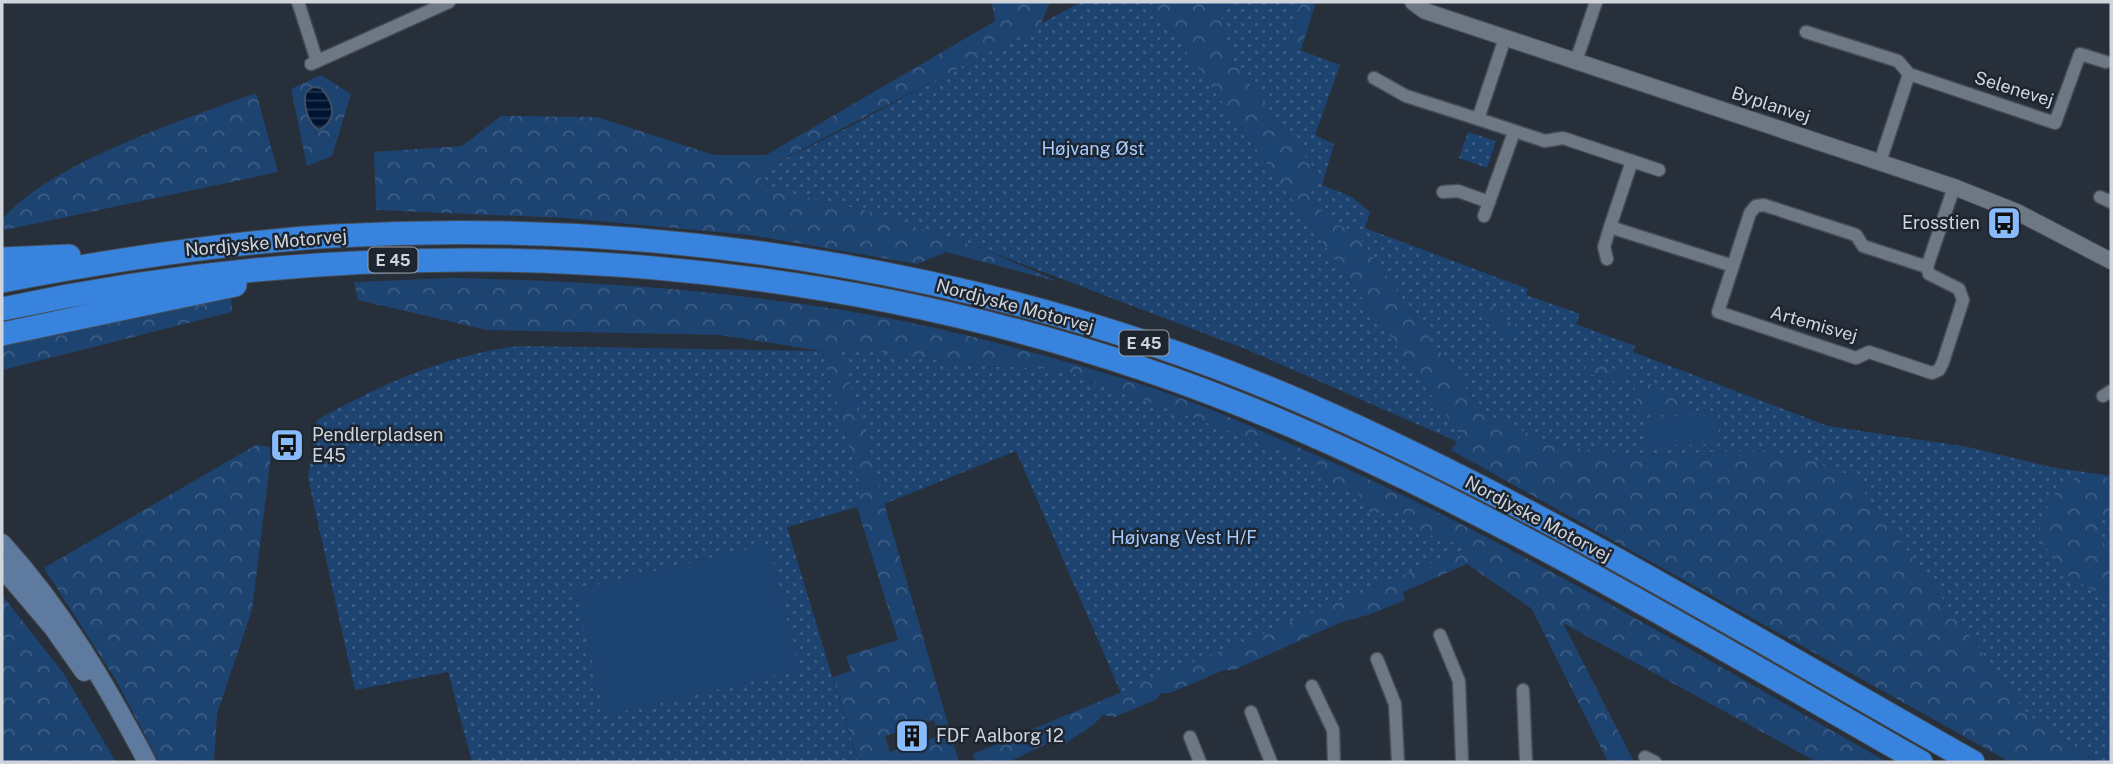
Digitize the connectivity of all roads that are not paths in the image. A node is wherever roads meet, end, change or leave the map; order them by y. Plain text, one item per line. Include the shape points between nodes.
1 (298, 2) edge
2 (449, 2) edge
3 (1413, 2) edge
4 (1595, 2) edge
5 (1806, 32) dead end
6 (1504, 38) junction
7 (1576, 61) junction
8 (2106, 62) dead end
9 (1909, 74) junction
10 (1374, 78) dead end
11 (1478, 119) junction
12 (1514, 132) junction
13 (1632, 161) junction
14 (1880, 162) junction
15 (1659, 170) dead end
16 (1954, 187) junction
17 (1443, 192) dead end
18 (1489, 202) junction
19 (1484, 216) dead end
20 (1610, 227) junction
21 (225, 245) junction
22 (2, 259) edge
23 (1607, 259) dead end
24 (2111, 261) edge
25 (1733, 266) junction
26 (1927, 267) junction
27 (706, 273) junction
28 (2, 281) edge
29 (2, 309) edge
30 (2, 334) edge
31 (2, 543) edge
32 (2, 568) edge
33 (1440, 635) dead end
34 (1377, 659) dead end
35 (1312, 686) dead end
36 (1523, 690) dead end
37 (1251, 712) dead end
38 (1190, 737) dead end
39 (137, 762) edge
40 (148, 762) edge
41 (1200, 762) edge
42 (1272, 762) edge
43 (1334, 762) edge
44 (1398, 762) edge
45 (1462, 762) edge
46 (1526, 762) edge
47 (1921, 762) edge
48 (1973, 762) edge

1 - 2 street via 314,63
3 - 6 street, Byplanvej via 1425,11
4 - 7 street
5 - 9 street, Selenevej via 1898,61
6 - 7 street, Byplanvej
6 - 11 street
7 - 14 street, Byplanvej
8 - 9 street, Selenevej via 2080,54 2055,122
9 - 14 street
10 - 11 street via 1406,96
11 - 12 street
12 - 13 street via 1545,141 1563,138
12 - 18 street
13 - 15 street
13 - 20 street
14 - 16 street, Byplanvej
16 - 24 street, Byplanvej via 2017,212
16 - 26 street
17 - 18 street via 1458,191
18 - 19 street
20 - 23 street via 1604,247
20 - 25 street
21 - 22 highway
21 - 28 highway, Nordjyske Motorvej / E 45
21 - 48 highway, Nordjyske Motorvej / E 45 via 464,232 662,242 881,274 1058,316 1264,386 1439,466
25 - 26 street, Artemisvej via 1750,213 1764,205 1856,235 1863,246
25 - 26 street, Artemisvej via 1712,312 1856,358 1869,352 1932,373 1940,370 1964,300 1959,289 1935,279
27 - 29 highway, Nordjyske Motorvej / E 45 via 569,261 353,261 218,272
27 - 30 highway via 415,269 267,279
27 - 47 highway, Nordjyske Motorvej / E 45 via 865,297 985,324 1110,359 1252,409 1473,512
31 - 40 main road via 76,639
32 - 39 main road via 72,654
33 - 45 street via 1459,681
34 - 44 street via 1395,704
35 - 43 street via 1333,730
36 - 46 street
37 - 42 street
38 - 41 street

